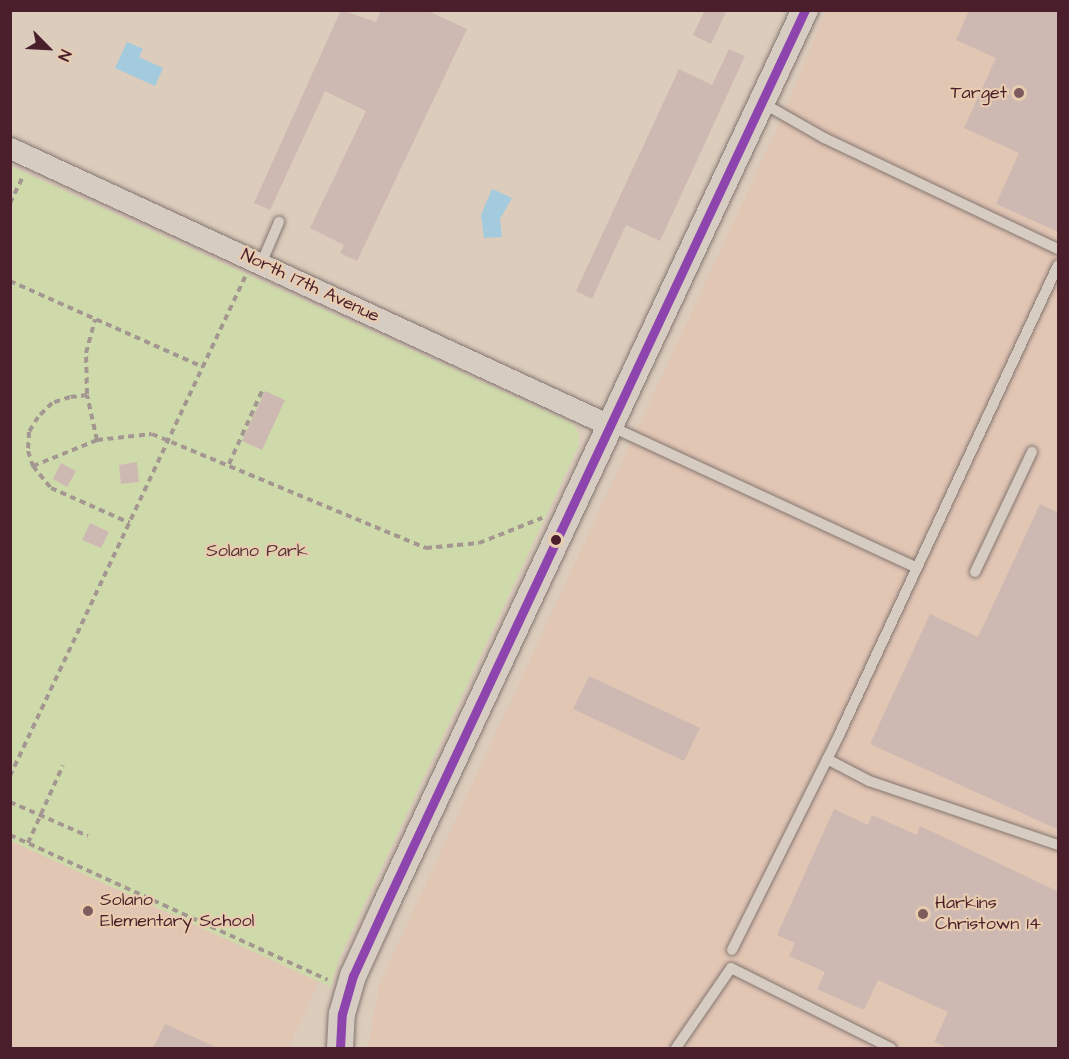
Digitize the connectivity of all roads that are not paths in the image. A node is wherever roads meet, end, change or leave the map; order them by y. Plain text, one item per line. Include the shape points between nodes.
1 (805, 10) edge
2 (761, 102) junction
3 (10, 148) edge
4 (279, 222) dead end
5 (1059, 249) edge
6 (1059, 266) edge
7 (253, 270) junction
8 (609, 425) junction
9 (1032, 452) dead end
10 (918, 568) junction
11 (975, 572) dead end
12 (827, 759) junction
13 (1059, 845) edge
14 (732, 950) dead end
15 (340, 1048) edge
16 (676, 1048) edge
17 (891, 1048) edge

1 - 2 street
2 - 5 lane via 824,138
2 - 8 street
3 - 7 street, North 17th Avenue
4 - 7 lane
6 - 10 lane
7 - 8 street, North 17th Avenue
8 - 10 lane
8 - 15 street via 353,976 342,1014
9 - 11 lane
10 - 12 lane
12 - 13 lane via 869,781 939,801
12 - 14 lane
16 - 17 lane via 731,968

